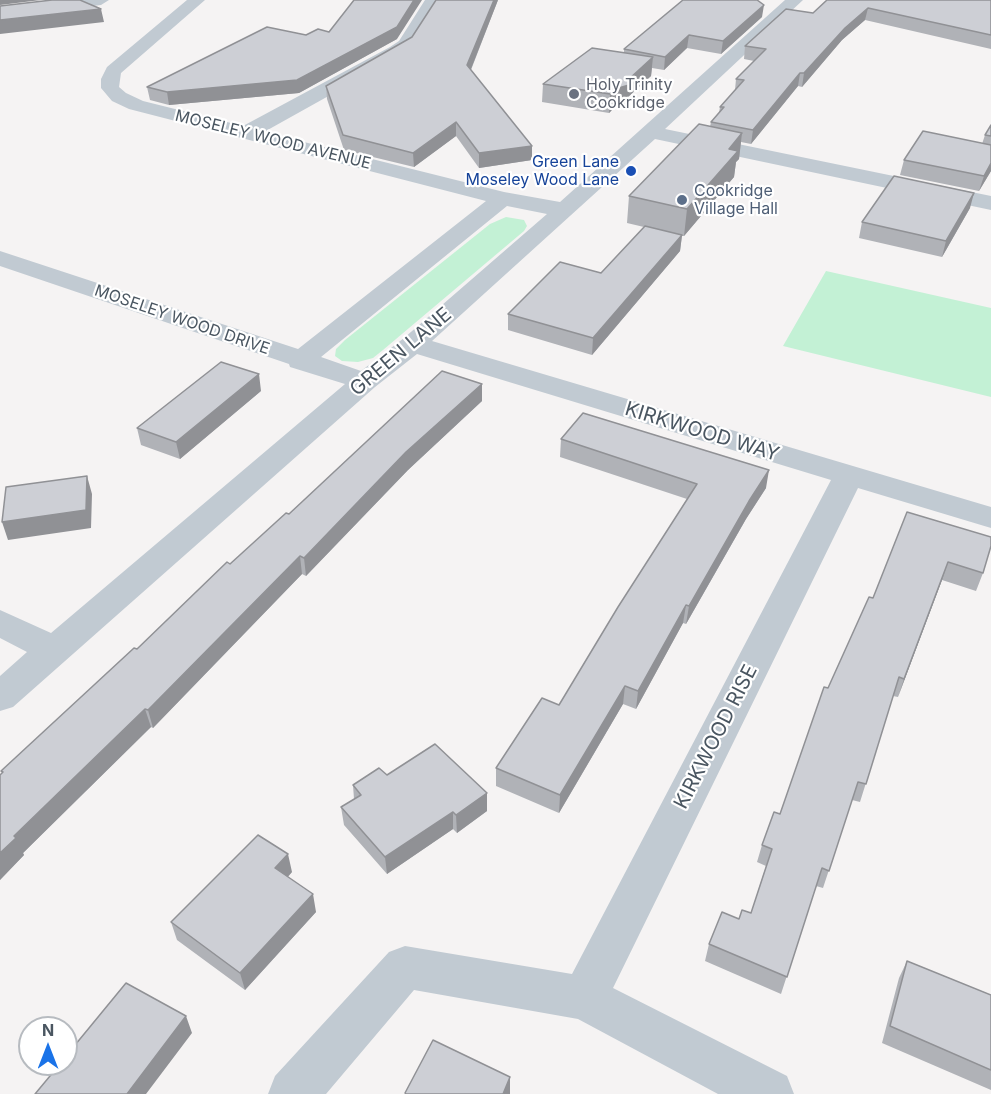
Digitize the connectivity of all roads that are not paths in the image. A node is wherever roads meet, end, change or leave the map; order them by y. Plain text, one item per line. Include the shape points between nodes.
1 (101, 0) edge
2 (168, 0) edge
3 (433, 0) edge
4 (795, 0) edge
5 (195, 1) edge
6 (0, 12) edge
7 (651, 132) junction
8 (246, 133) junction
9 (502, 199) junction
10 (991, 203) edge
11 (565, 210) junction
12 (0, 258) edge
13 (413, 344) junction
14 (300, 361) junction
15 (365, 381) junction
16 (849, 476) junction
17 (991, 518) edge
18 (0, 623) edge
19 (54, 650) junction
20 (0, 697) edge
21 (584, 998) junction
22 (293, 1094) edge
23 (769, 1094) edge

1 - 6 street
2 - 5 street
3 - 8 street via 405,44 396,51
4 - 7 street, GREEN LANE
5 - 8 street, MOSELEY WOOD AVENUE via 113,71 110,88 136,105
7 - 10 street
7 - 11 street, GREEN LANE
8 - 9 street, MOSELEY WOOD AVENUE
9 - 11 street, MOSELEY WOOD AVENUE
9 - 14 street
11 - 13 street, GREEN LANE
12 - 14 street, MOSELEY WOOD DRIVE
13 - 15 street, GREEN LANE
13 - 16 street, KIRKWOOD WAY
14 - 15 street, MOSELEY WOOD DRIVE
15 - 19 street, GREEN LANE
16 - 17 street, KIRKWOOD WAY
16 - 21 street, KIRKWOOD RISE
18 - 19 street
19 - 20 street, GREEN LANE
21 - 22 street via 405,967
21 - 23 street

